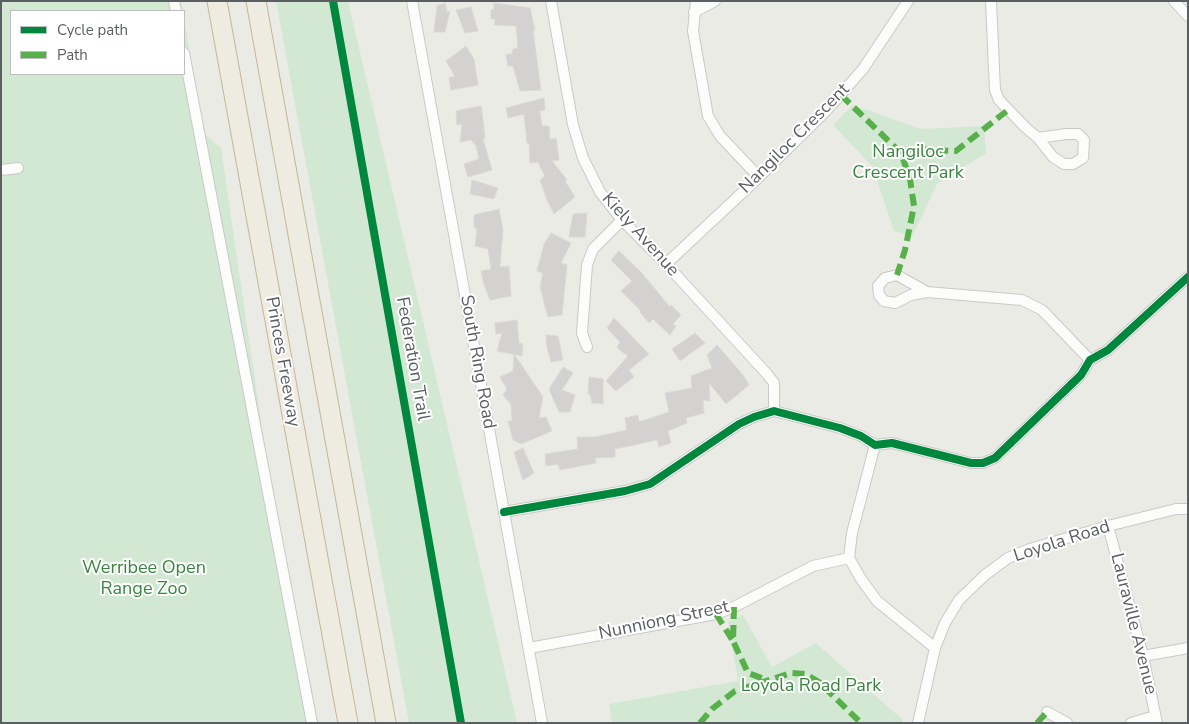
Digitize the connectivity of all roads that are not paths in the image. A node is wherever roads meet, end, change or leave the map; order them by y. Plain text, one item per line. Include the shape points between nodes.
1 (217, 1) edge
2 (256, 1) edge
3 (412, 1) edge
4 (551, 1) edge
5 (696, 1) edge
6 (714, 1) edge
7 (908, 1) edge
8 (991, 1) edge
9 (1180, 3) edge
10 (694, 12) junction
11 (1188, 16) edge
12 (185, 58) edge
13 (1038, 138) dead end
14 (18, 168) dead end
15 (1, 170) edge
16 (759, 177) junction
17 (622, 220) junction
18 (666, 264) junction
19 (1188, 277) edge
20 (927, 292) dead end
21 (587, 347) dead end
22 (1090, 360) junction
23 (774, 411) junction
24 (876, 445) junction
25 (1188, 509) edge
26 (504, 512) junction
27 (1108, 526) junction
28 (849, 558) junction
29 (529, 648) junction
30 (934, 648) junction
31 (1188, 648) edge
32 (1143, 656) junction
33 (1047, 712) dead end
34 (1156, 719) edge
35 (312, 723) edge
36 (348, 723) edge
37 (386, 723) edge
38 (542, 723) edge
39 (918, 723) edge
40 (1067, 723) edge
41 (1131, 723) edge

1 - 36 highway, Princes Freeway
2 - 37 highway
3 - 26 street, South Ring Road
4 - 17 street, Kiely Avenue via 582,158 600,192
5 - 10 street
6 - 10 street
7 - 16 street, Nangiloc Crescent via 863,69
8 - 13 street via 995,90 999,100
9 - 11 street
10 - 16 street via 693,31 708,116 720,136
12 - 35 street
14 - 15 street
16 - 18 street, Nangiloc Crescent
17 - 18 street, Kiely Avenue
17 - 21 street via 593,249 587,265 582,333
18 - 23 street, Kiely Avenue via 774,383
19 - 22 street via 1108,350
20 - 22 street via 1022,300 1042,310
22 - 24 street via 1081,375 995,458 983,463 971,463 892,443
23 - 24 street via 840,428
23 - 26 street via 740,424 650,484
24 - 28 street via 852,533
25 - 27 street, Loyola Road
26 - 29 street, South Ring Road
27 - 30 street, Loyola Road via 1008,558 959,600
27 - 32 street, Lauraville Avenue
28 - 29 street, Nunniong Street via 813,566 734,608 716,614
28 - 30 street via 877,601
29 - 38 street, South Ring Road
30 - 39 street, Loyola Road
31 - 32 street
32 - 34 street, Lauraville Avenue
33 - 40 street
34 - 41 street

